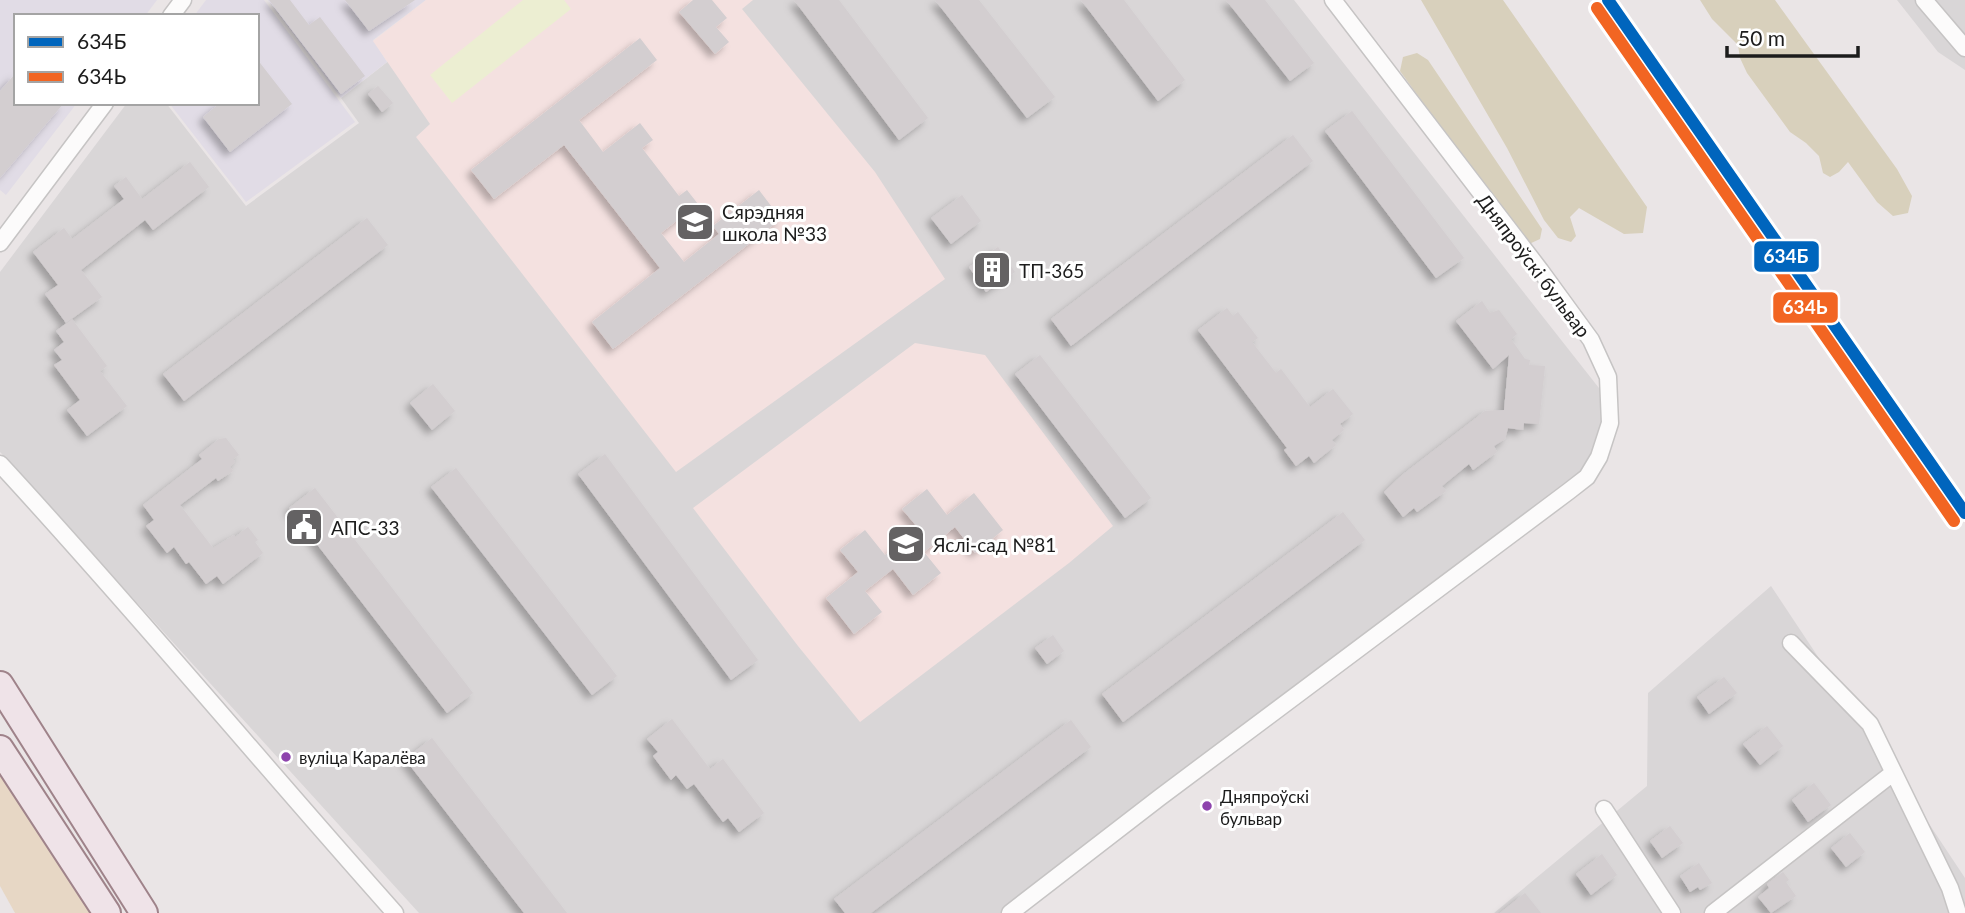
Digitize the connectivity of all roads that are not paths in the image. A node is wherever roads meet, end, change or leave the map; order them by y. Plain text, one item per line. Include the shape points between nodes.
1 (1333, 0) edge
2 (1924, 0) edge
3 (1965, 48) edge
4 (104, 105) edge
5 (0, 243) edge
6 (0, 464) edge
7 (1791, 643) dead end
8 (0, 685) edge
9 (0, 748) edge
10 (1893, 772) junction
11 (1604, 809) dead end
12 (107, 913) edge
13 (144, 913) edge
14 (395, 913) edge
15 (1010, 913) edge
16 (1672, 913) edge
17 (1713, 913) edge
18 (1958, 913) edge

1 - 15 street, Дняпроўскі бульвар via 1591,340 1608,377 1610,423 1599,457 1587,477 1569,491
2 - 3 street
4 - 5 street
6 - 14 street
7 - 10 street via 1870,724
8 - 13 main road
9 - 12 main road
10 - 17 street
10 - 18 street
11 - 16 street

